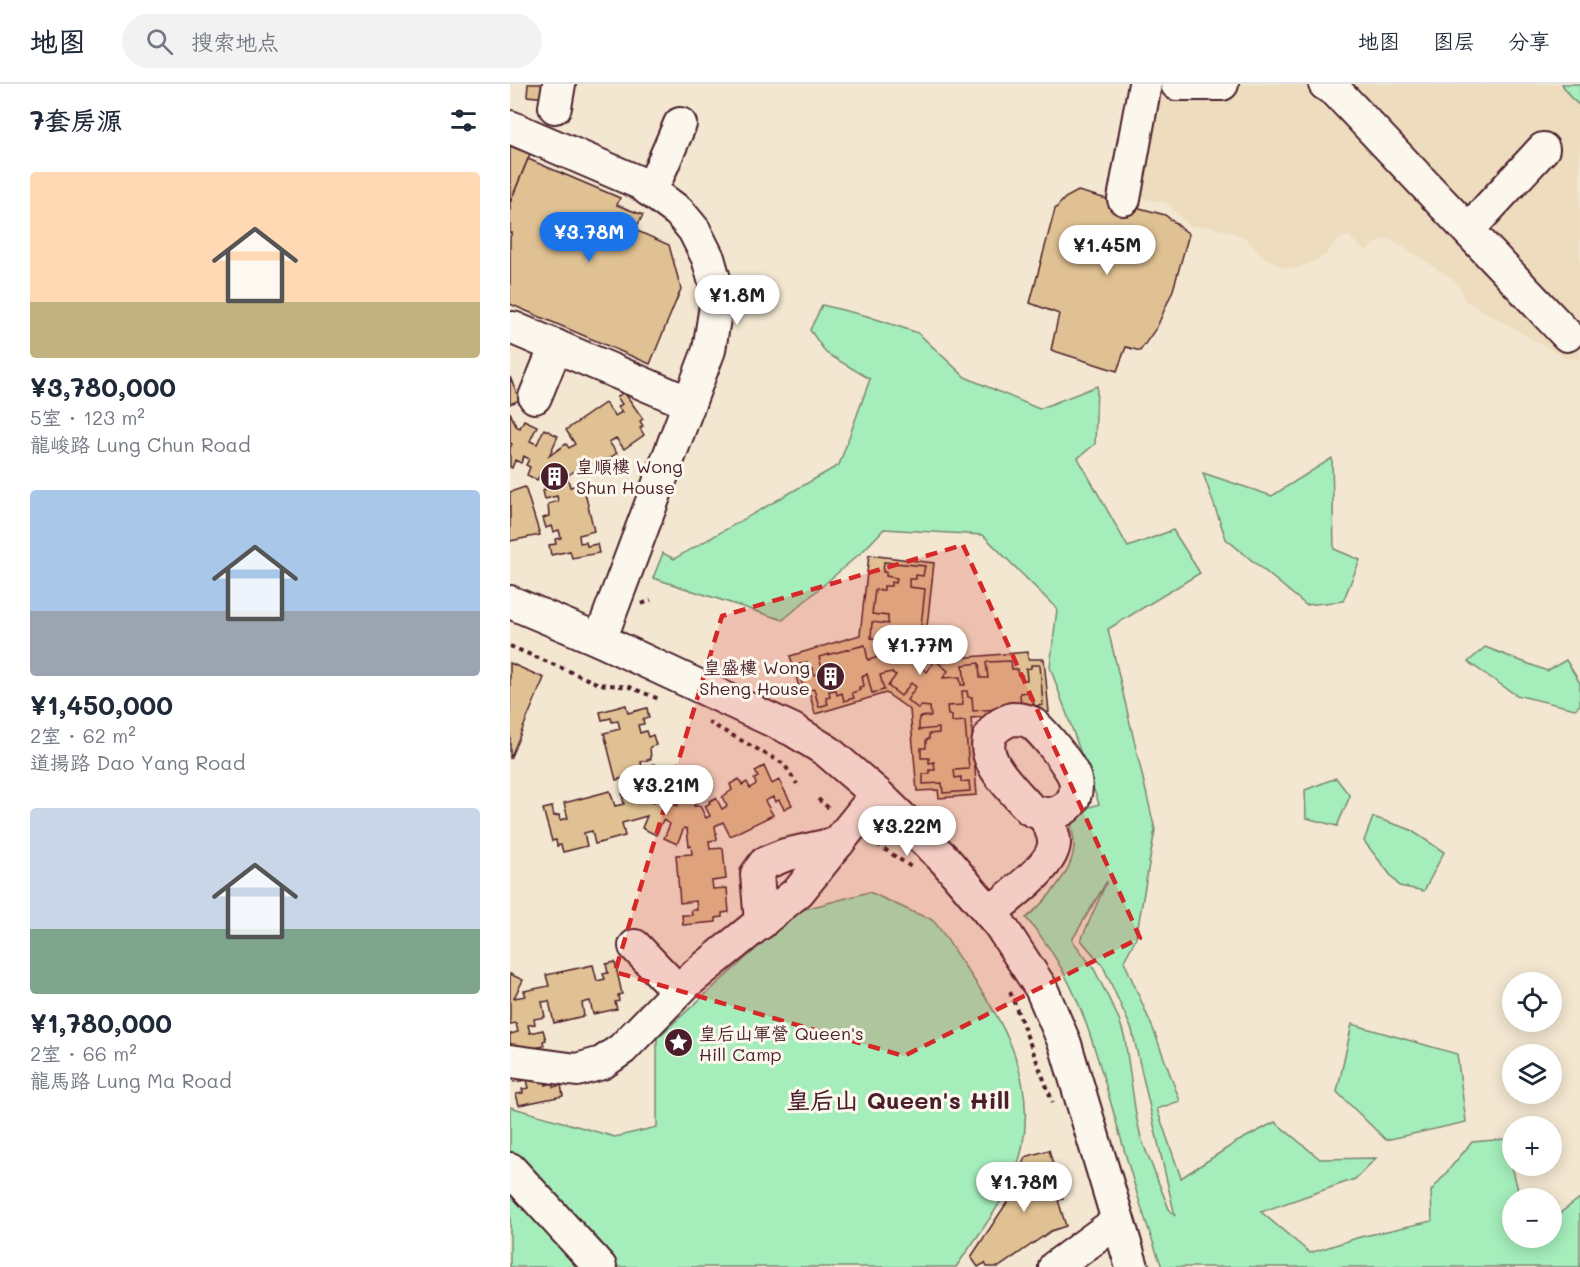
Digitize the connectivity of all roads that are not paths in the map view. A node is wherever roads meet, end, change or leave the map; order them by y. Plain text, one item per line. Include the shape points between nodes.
1 (1145, 84) edge
2 (1177, 84) edge
3 (1222, 84) edge
4 (1325, 84) edge
5 (680, 124) dead end
6 (510, 128) edge
7 (1543, 149) dead end
8 (649, 190) junction
9 (1124, 199) dead end
10 (1468, 230) junction
11 (513, 328) dead end
12 (1567, 335) dead end
13 (555, 346) junction
14 (534, 397) dead end
15 (689, 403) junction
16 (510, 602) edge
17 (600, 640) junction
18 (877, 794) junction
19 (1044, 815) dead end
20 (838, 843) junction
21 (990, 913) junction
22 (760, 923) junction
23 (635, 946) dead end
24 (678, 991) junction
25 (510, 1061) edge
26 (510, 1169) edge
27 (1118, 1221) junction
28 (600, 1267) edge
29 (1055, 1267) edge
30 (1132, 1267) edge

1 - 9 street
2 - 3 street
4 - 10 street
5 - 8 street
6 - 8 street
7 - 10 street
8 - 15 street via 679,212 694,230 708,258 718,293 709,350
10 - 12 street
11 - 13 street
13 - 14 street
13 - 15 street
15 - 17 street
16 - 17 street
17 - 18 street via 793,730 827,752
18 - 20 street
18 - 21 street via 945,860
19 - 21 street via 1054,840 1053,852 1042,867
20 - 22 street via 799,891
20 - 22 street via 765,862 757,874
21 - 27 street via 1041,988 1065,1044
22 - 24 street
23 - 24 street
24 - 25 street via 622,1049 602,1063 577,1070
26 - 28 street
27 - 29 street
27 - 30 street

